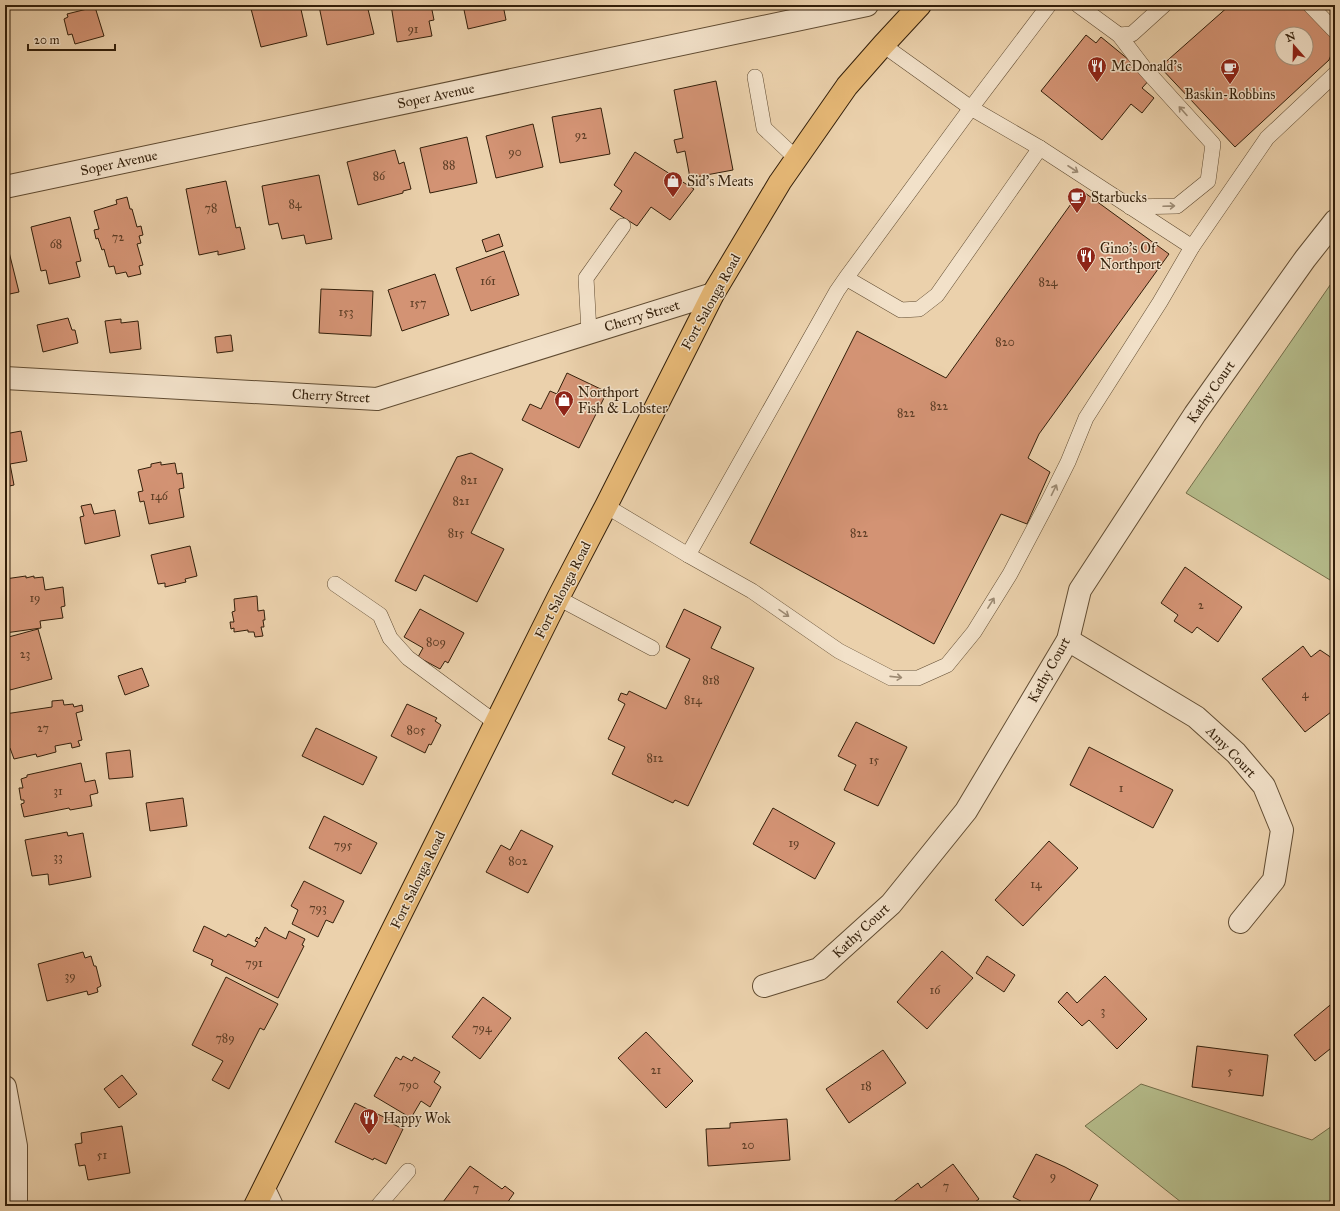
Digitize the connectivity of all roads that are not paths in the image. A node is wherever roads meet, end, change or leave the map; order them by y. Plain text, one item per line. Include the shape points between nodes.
1 (867, 5) edge
2 (920, 5) edge
3 (1049, 5) edge
4 (1078, 5) edge
5 (1164, 5) edge
6 (1310, 5) edge
7 (1335, 31) edge
8 (1119, 35) junction
9 (883, 45) junction
10 (1335, 74) edge
11 (755, 76) dead end
12 (971, 108) junction
13 (1040, 148) junction
14 (796, 158) junction
15 (5, 187) edge
16 (1130, 207) junction
17 (1335, 221) edge
18 (623, 226) dead end
19 (1192, 247) junction
20 (846, 278) junction
21 (713, 294) junction
22 (589, 332) junction
23 (5, 378) edge
24 (606, 506) junction
25 (688, 555) junction
26 (335, 584) dead end
27 (558, 598) junction
28 (1068, 640) junction
29 (652, 648) dead end
30 (496, 723) junction
31 (1240, 922) dead end
32 (764, 986) dead end
33 (5, 1087) edge
34 (408, 1171) dead end
35 (264, 1200) edge
36 (16, 1206) edge
37 (378, 1206) edge

1 - 15 street, Soper Avenue
2 - 9 main road, Fort Salonga Road
3 - 12 lane
4 - 8 lane
5 - 8 lane via 1132,34
6 - 7 lane
16 -> 8 lane via 1177,206 1208,181 1213,144 1145,69
9 - 12 lane
9 - 14 main road, Fort Salonga Road via 847,86
10 - 19 lane via 1267,138
11 - 14 lane via 764,128
12 - 13 lane
12 - 20 lane
13 -> 16 lane
13 - 20 lane via 937,295 919,309 901,310
14 - 21 main road, Fort Salonga Road
16 - 19 lane
17 - 28 street, Kathy Court via 1195,414 1080,590
18 - 22 lane via 586,278
25 -> 19 lane via 752,591 839,651 891,678 918,678 947,665 974,632 1010,574 1064,469 1086,418
20 - 25 lane
21 - 22 street, Cherry Street
21 - 24 main road, Fort Salonga Road
22 - 23 street, Cherry Street via 377,399
24 - 25 lane
24 - 27 main road, Fort Salonga Road
26 - 30 lane via 380,614 390,638 408,658
27 - 29 lane
27 - 30 main road, Fort Salonga Road
28 - 31 street, Amy Court via 1196,717 1236,753 1264,786 1282,830 1274,880
28 - 32 street, Kathy Court via 966,811 891,904 819,969
30 - 35 main road, Fort Salonga Road
33 - 36 street via 16,1146
34 - 37 lane

